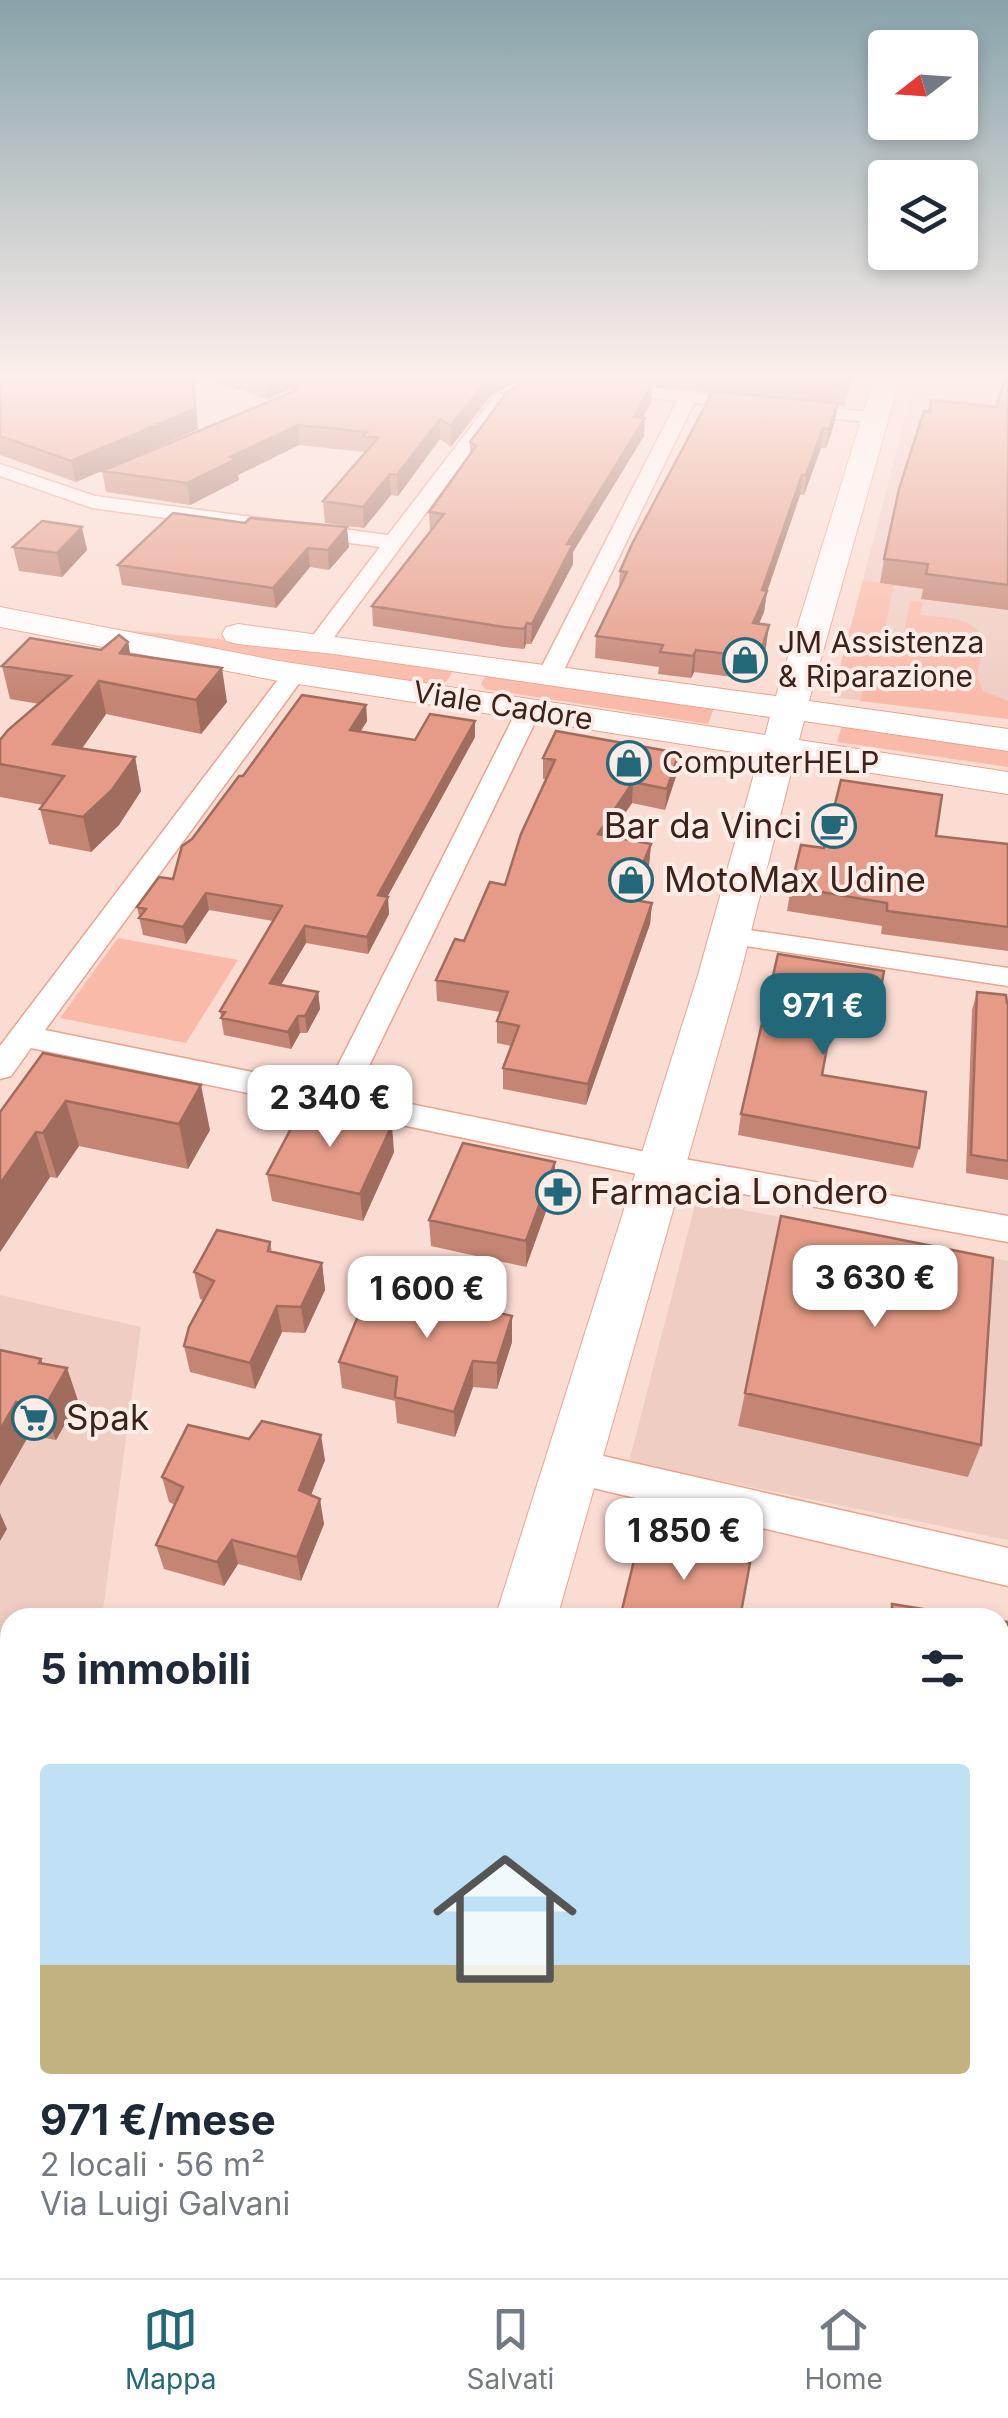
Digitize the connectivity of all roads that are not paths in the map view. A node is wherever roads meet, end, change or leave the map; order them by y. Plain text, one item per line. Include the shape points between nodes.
1 (39, 484) edge
2 (97, 484) edge
3 (435, 484) edge
4 (645, 484) edge
5 (855, 484) edge
6 (70, 496) junction
7 (390, 542) junction
8 (0, 592) edge
9 (0, 615) edge
10 (0, 634) edge
11 (188, 643) junction
12 (318, 643) junction
13 (476, 664) junction
14 (294, 674) junction
15 (550, 674) junction
16 (454, 698) junction
17 (529, 710) junction
18 (783, 729) junction
19 (1008, 740) edge
20 (1008, 783) edge
21 (729, 936) junction
22 (1008, 977) edge
23 (24, 1036) junction
24 (0, 1068) edge
25 (337, 1099) junction
26 (661, 1167) junction
27 (1008, 1229) edge
28 (572, 1466) junction
29 (1008, 1567) edge
30 (529, 1608) edge

1 - 6 street
2 - 6 street
3 - 7 street
4 - 15 street
5 - 18 main road
6 - 7 street
7 - 12 street
8 - 11 main road via 89,605
9 - 11 main road, Viale Cadore
10 - 11 main road
11 - 12 main road, Viale Cadore
11 - 14 main road, Viale Cadore
12 - 13 main road, Viale Cadore
13 - 15 main road, Viale Cadore
13 - 16 main road
14 - 16 main road, Viale Cadore
14 - 23 street
15 - 18 main road, Viale Cadore
16 - 17 main road, Viale Cadore
17 - 18 main road, Viale Cadore
17 - 25 street
18 - 19 main road, Viale Cadore
18 - 20 main road, Viale Cadore
18 - 21 main road
21 - 22 street
21 - 26 main road
23 - 24 street
23 - 25 street
25 - 26 street
26 - 27 street
26 - 28 main road
28 - 29 street
28 - 30 main road

